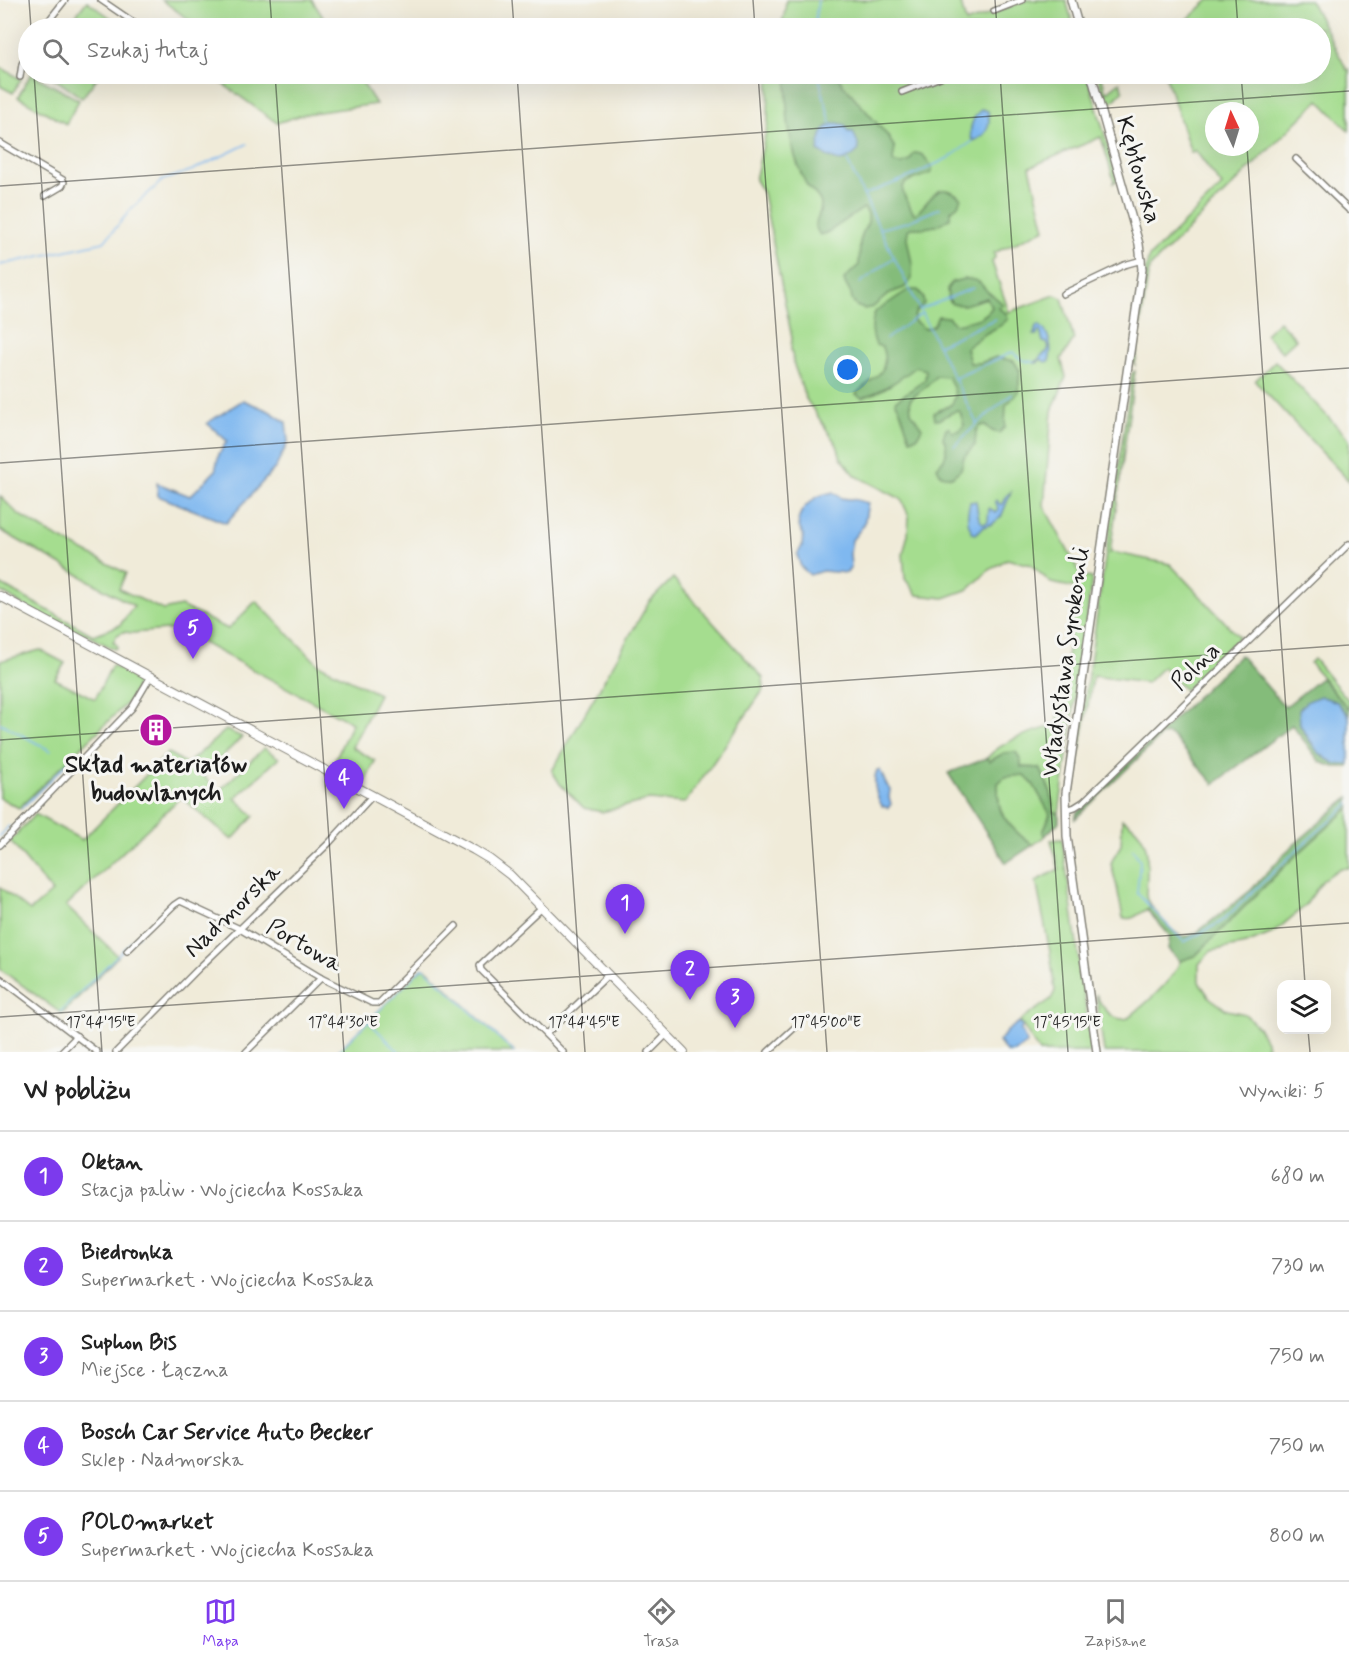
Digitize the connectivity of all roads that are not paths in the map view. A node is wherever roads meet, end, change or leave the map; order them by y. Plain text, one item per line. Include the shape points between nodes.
1 (65, 0) edge
2 (101, 0) edge
3 (1022, 0) edge
4 (1071, 0) edge
5 (994, 11) dead end
6 (51, 18) edge
7 (127, 18) edge
8 (1076, 18) edge
9 (922, 84) edge
10 (1094, 84) edge
11 (902, 92) dead end
12 (0, 143) edge
13 (1296, 159) dead end
14 (45, 196) dead end
15 (1349, 210) edge
16 (1142, 260) junction
17 (1142, 278) joint
18 (1063, 294) dead end
19 (1349, 544) edge
20 (0, 596) edge
21 (151, 676) junction
22 (373, 795) junction
23 (1066, 810) junction
24 (0, 845) edge
25 (542, 907) junction
26 (456, 926) dead end
27 (240, 929) junction
28 (127, 951) dead end
29 (608, 975) junction
30 (0, 978) edge
31 (321, 978) junction
32 (803, 1020) dead end
33 (546, 1034) junction
34 (667, 1034) junction
35 (77, 1036) junction
36 (61, 1052) edge
37 (97, 1052) edge
38 (116, 1052) edge
39 (246, 1052) edge
40 (563, 1052) edge
41 (649, 1052) edge
42 (684, 1052) edge
43 (768, 1052) edge
44 (1097, 1052) edge

1 - 6 street
2 - 7 street
3 - 5 street
4 - 8 street
9 - 11 street
10 - 16 street, Kębłowska
12 - 14 street via 63,180 62,186
13 - 15 street
16 - 17 street, Kębłowska
16 - 18 street
17 - 23 street, Władysława Syrokomli
19 - 23 street, Polna via 1083,802
20 - 21 main road
21 - 22 main road
21 - 24 street via 132,708
22 - 25 main road via 489,858
22 - 27 street, Nadmorska
23 - 44 street, Władysława Syrokomli
25 - 29 main road
25 - 33 street via 480,965
26 - 31 street, Portowa via 379,1002 372,1003
27 - 28 street, Portowa via 180,901
27 - 31 street, Portowa
27 - 38 street, Nadmorska
29 - 33 street
29 - 34 main road
30 - 35 street
31 - 39 street
32 - 43 street
33 - 40 street
34 - 41 street
34 - 42 main road
35 - 36 street
35 - 37 street

